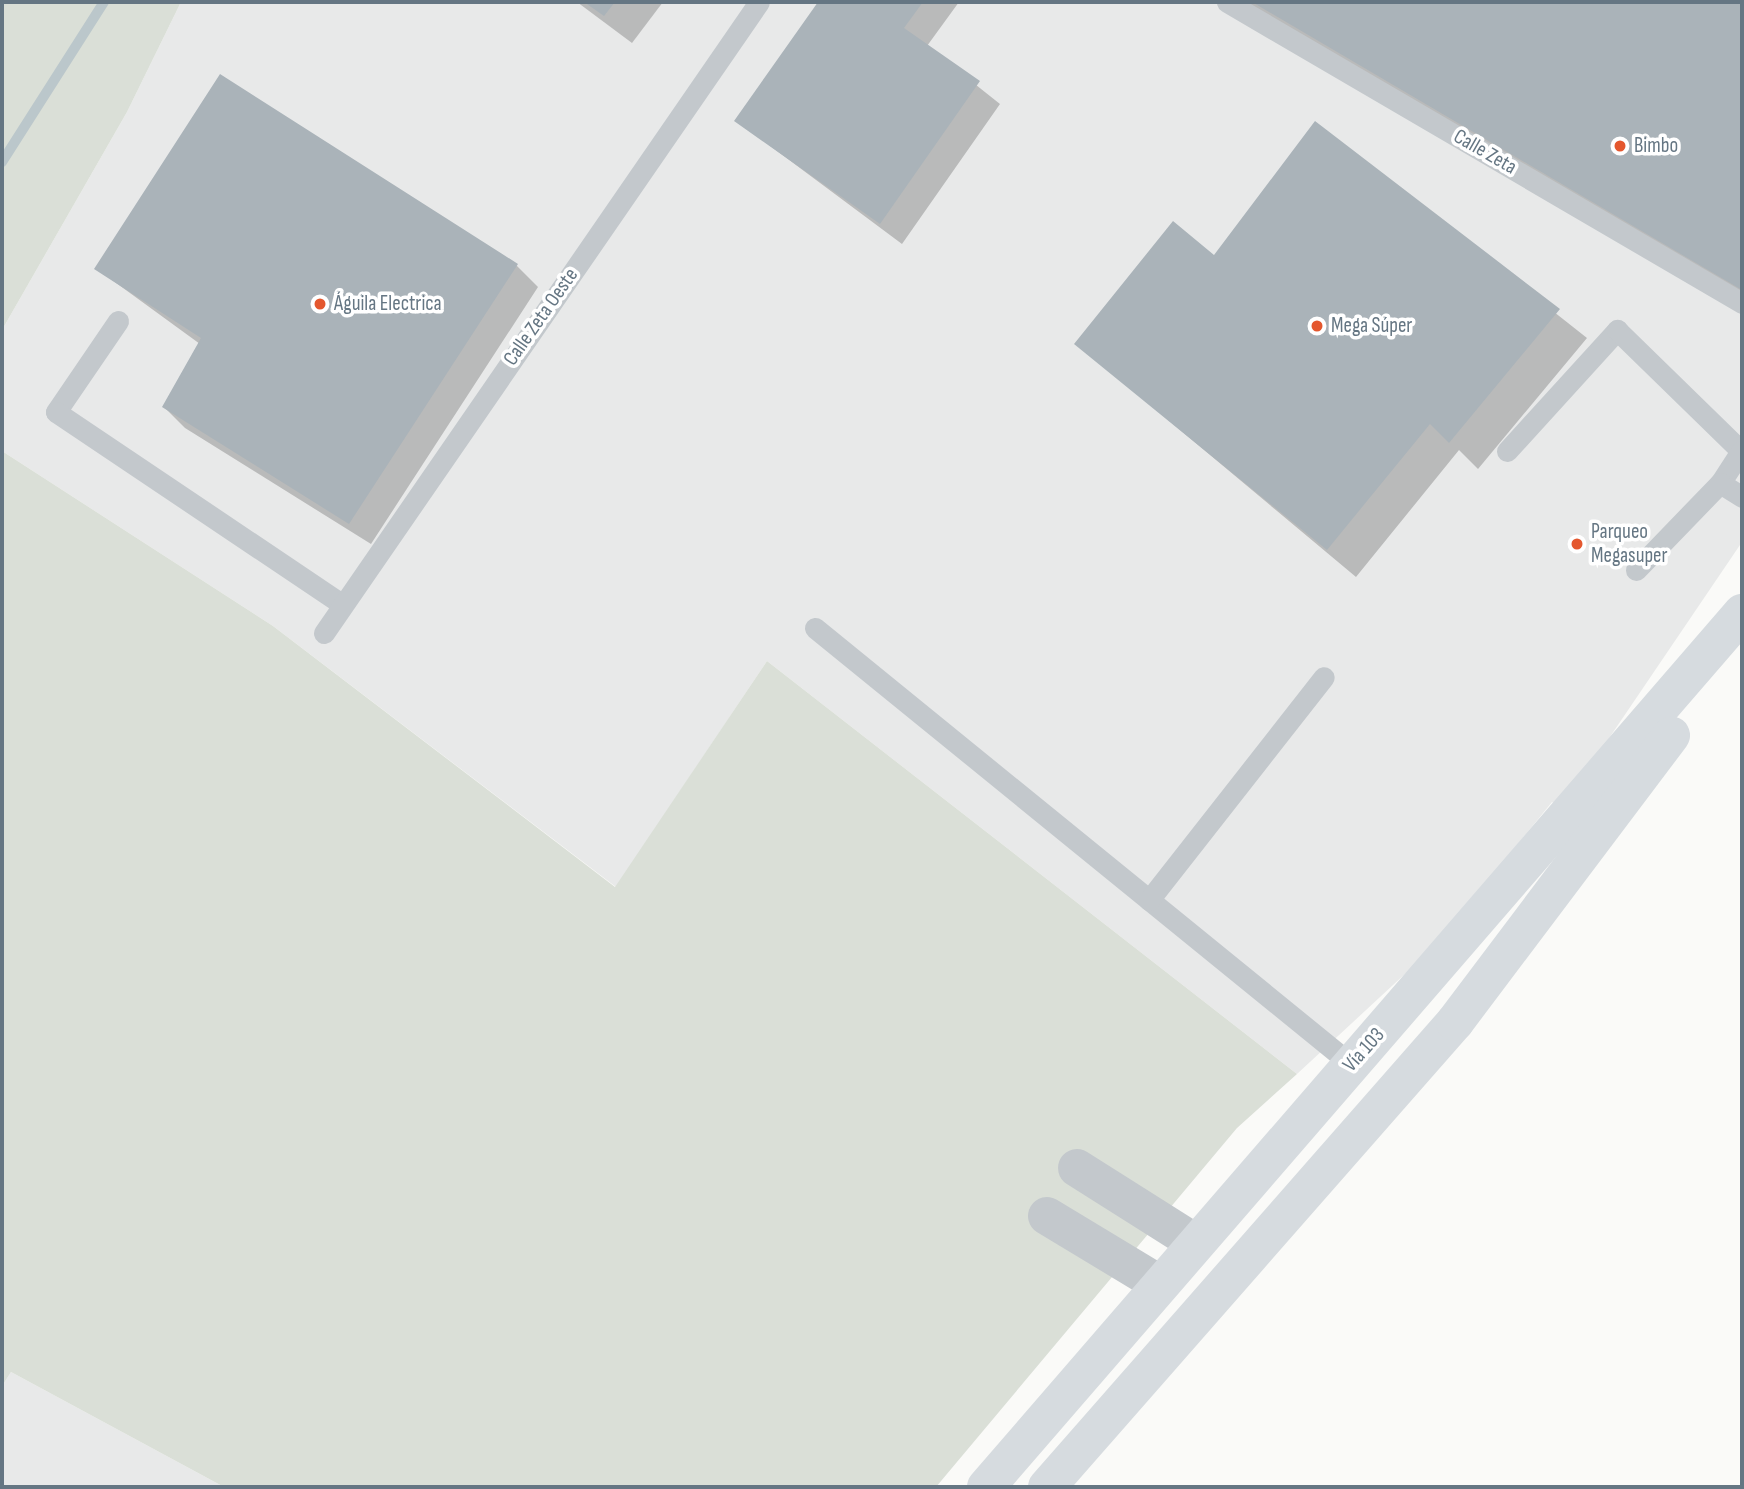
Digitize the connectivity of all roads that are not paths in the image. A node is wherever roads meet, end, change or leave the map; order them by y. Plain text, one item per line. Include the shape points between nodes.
1 (760, 2) edge
2 (1227, 2) edge
3 (1742, 303) edge
4 (118, 321) dead end
5 (1507, 451) dead end
6 (1720, 483) junction
7 (1742, 497) edge
8 (1636, 570) dead end
9 (342, 604) junction
10 (1742, 613) edge
11 (1742, 622) edge
12 (815, 628) dead end
13 (324, 633) dead end
14 (1324, 677) dead end
15 (1576, 861) junction
16 (1149, 900) junction
17 (1351, 1064) junction
18 (1077, 1168) dead end
19 (1047, 1216) dead end
20 (1182, 1268) junction
21 (986, 1487) edge
22 (1023, 1487) edge
23 (1047, 1487) edge

1 - 9 lane, Calle Zeta Oeste
2 - 3 lane, Calle Zeta
4 - 9 lane via 56,412
5 - 6 lane via 1618,330 1741,451
6 - 7 lane
6 - 8 lane
9 - 13 lane, Calle Zeta Oeste
10 - 17 main road, Vía 103
11 - 15 main road via 1672,733
12 - 16 lane
14 - 16 lane
15 - 20 main road via 1357,1097 1223,1261
15 - 23 main road via 1455,1022
16 - 17 lane
17 - 20 main road, Vía 103
18 - 20 street
19 - 20 street
20 - 21 main road, Vía 103
20 - 22 main road via 1170,1325

